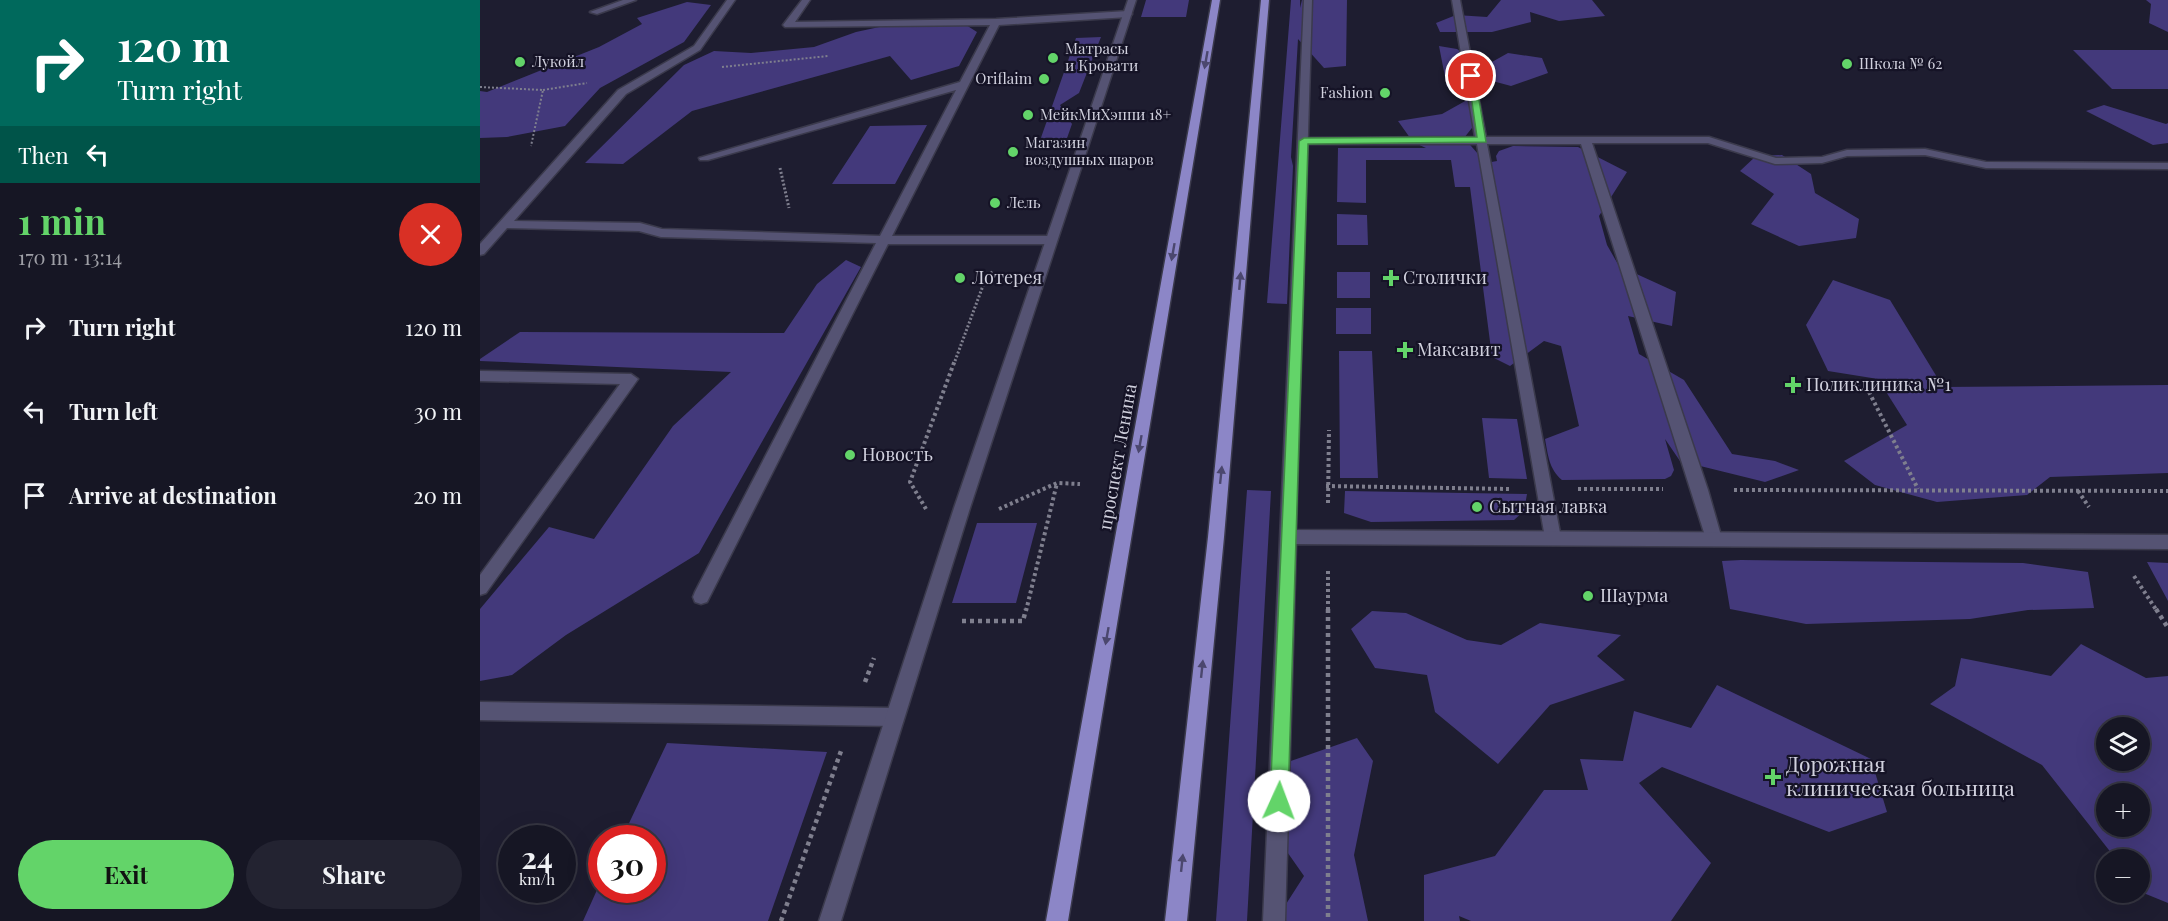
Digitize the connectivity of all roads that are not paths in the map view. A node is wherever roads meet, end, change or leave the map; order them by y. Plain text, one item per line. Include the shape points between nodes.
1 (632, 0) edge
2 (731, 0) edge
3 (807, 0) edge
4 (1265, 0) edge
5 (1308, 0) edge
6 (1456, 0) edge
7 (1215, 1) edge
8 (1130, 7) edge
9 (594, 12) dead end
10 (996, 22) junction
11 (965, 84) junction
12 (1585, 138) junction
13 (1482, 140) junction
14 (1304, 141) junction
15 (704, 158) dead end
16 (2168, 166) edge
17 (505, 224) junction
18 (886, 240) junction
19 (1051, 240) junction
20 (480, 250) edge
21 (480, 376) edge
22 (1289, 537) junction
23 (1553, 538) junction
24 (1714, 539) junction
25 (2168, 542) edge
26 (480, 588) edge
27 (701, 597) dead end
28 (480, 711) edge
29 (895, 717) junction
30 (830, 921) edge
31 (1057, 921) edge
32 (1176, 921) edge
33 (1274, 921) edge

1 - 9 street
2 - 17 street via 697,48 622,92
3 - 10 street via 788,25
32 -> 4 main road
5 - 14 street
6 - 13 street
7 -> 31 main road, проспект Ленина
8 - 10 street
8 - 19 street
10 - 11 street
11 - 15 street
11 - 18 street
12 - 13 street
12 - 16 street via 1709,140 1775,161 1822,160 1847,153 1924,152 1986,165
12 - 24 street
13 - 14 street
13 - 23 street
14 - 22 street
17 - 18 street
17 - 20 street
18 - 19 street
18 - 27 street
19 - 29 street
21 - 26 street via 631,379
22 - 23 street
22 - 33 street
23 - 24 street
24 - 25 street
28 - 29 street
29 - 30 street

